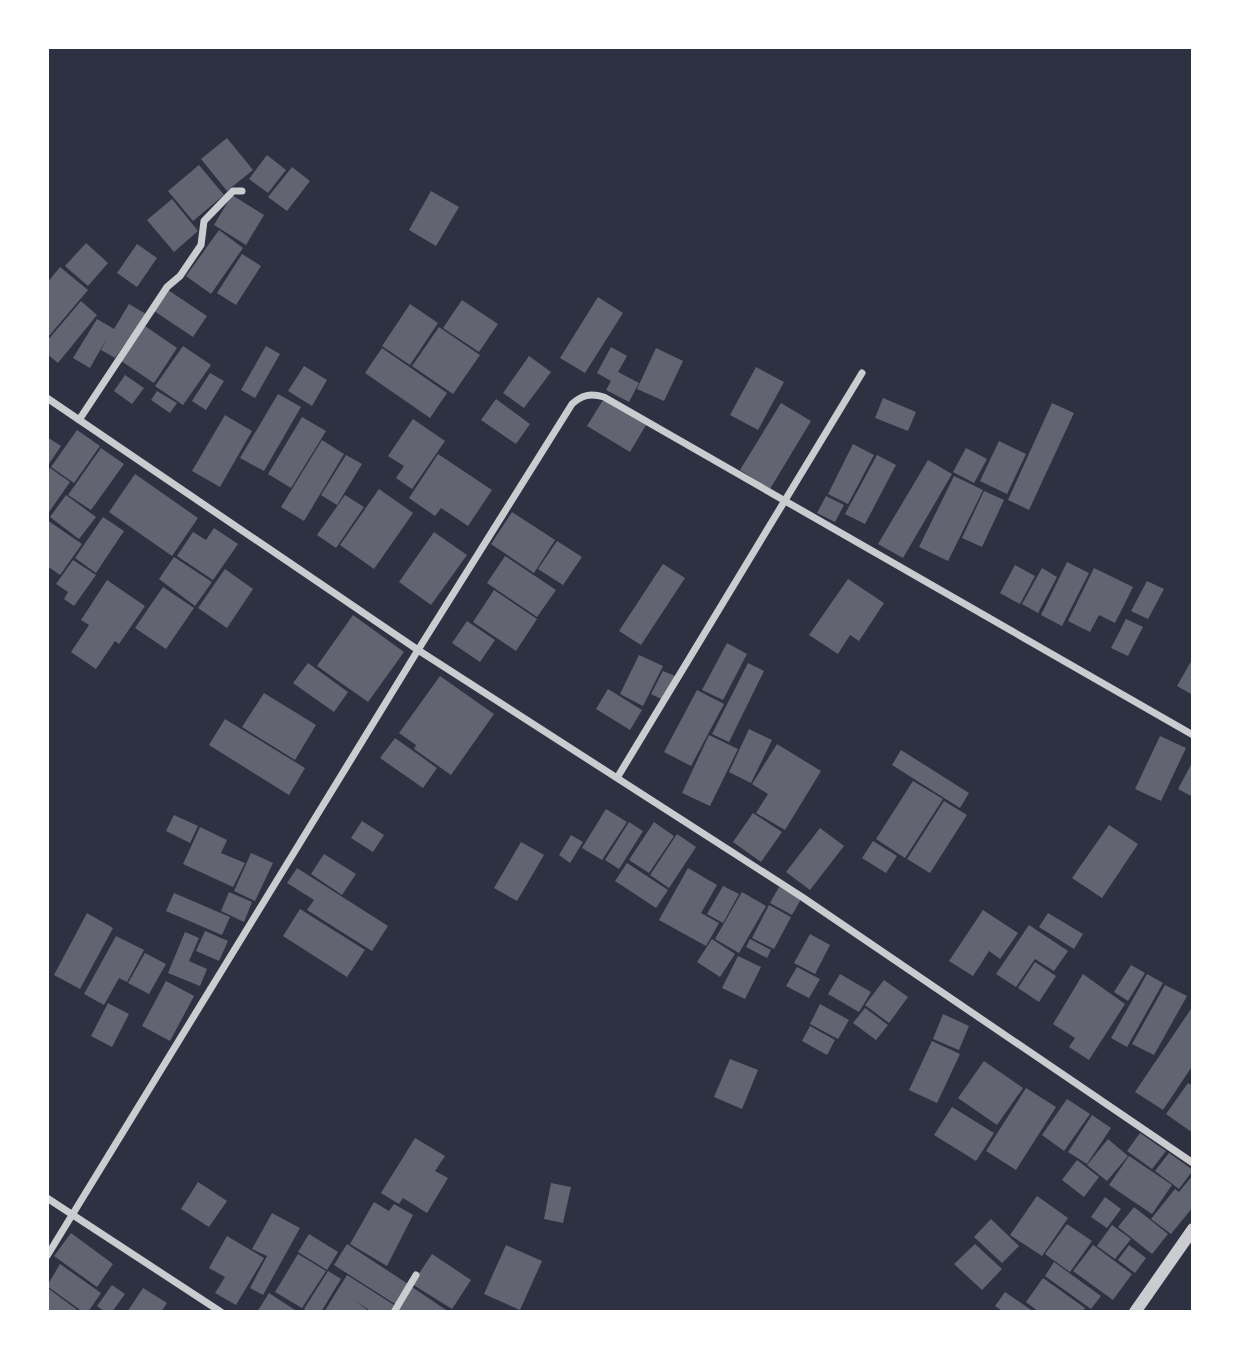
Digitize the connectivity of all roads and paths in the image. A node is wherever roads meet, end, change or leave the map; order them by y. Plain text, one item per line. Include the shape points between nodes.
1 (242, 191) dead end
2 (862, 373) dead end
3 (47, 398) edge
4 (79, 420) junction
5 (785, 501) junction
6 (418, 650) junction
7 (1193, 735) edge
8 (617, 778) junction
9 (1193, 1163) edge
10 (47, 1198) edge
11 (74, 1215) junction
12 (1193, 1228) edge
13 (47, 1256) edge
14 (416, 1275) dead end
15 (221, 1312) edge
16 (394, 1312) edge
17 (1135, 1312) edge

1 - 4 street via 233,191 204,221 201,245 180,276 167,286
2 - 5 street
3 - 4 street
4 - 6 street
5 - 6 street via 604,397 580,397
5 - 7 street
5 - 8 street
6 - 8 street
6 - 11 street
8 - 9 street via 802,897
10 - 11 street
11 - 13 street
11 - 15 street
12 - 17 street
14 - 16 street

